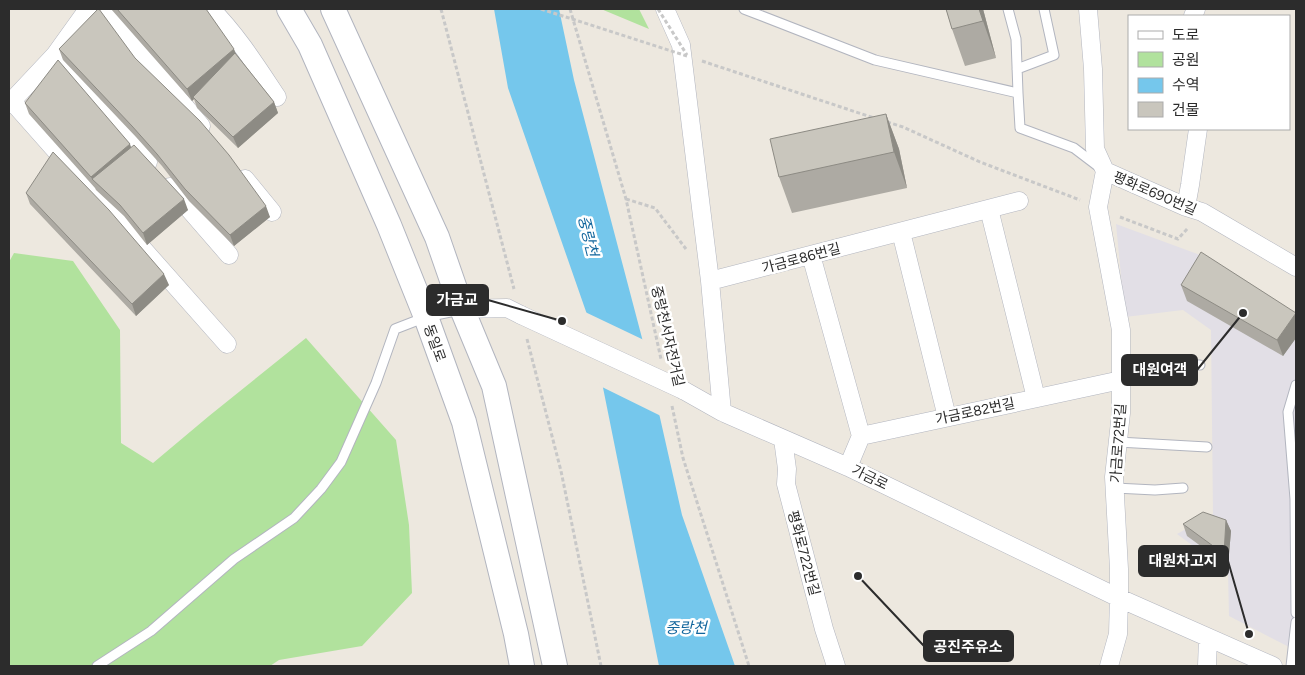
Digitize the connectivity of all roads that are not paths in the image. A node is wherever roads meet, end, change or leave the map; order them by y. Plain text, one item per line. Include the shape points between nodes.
1 (88, 9) edge
2 (104, 9) edge
3 (211, 9) edge
4 (289, 9) edge
5 (332, 9) edge
6 (665, 9) edge
7 (744, 9) edge
8 (1008, 9) edge
9 (1044, 9) edge
10 (1088, 9) edge
11 (55, 55) junction
12 (1018, 70) junction
13 (1018, 93) junction
14 (277, 98) dead end
15 (10, 102) edge
16 (1198, 130) edge
17 (210, 136) edge
18 (234, 166) edge
19 (1105, 171) junction
20 (1019, 201) dead end
21 (989, 209) junction
22 (1194, 210) junction
23 (272, 212) dead end
24 (900, 232) junction
25 (229, 255) dead end
26 (811, 255) junction
27 (1296, 267) edge
28 (710, 281) junction
29 (462, 309) junction
30 (426, 317) junction
31 (227, 344) dead end
32 (1200, 364) dead end
33 (1121, 371) junction
34 (1296, 385) edge
35 (1036, 398) junction
36 (722, 412) junction
37 (947, 418) junction
38 (861, 436) junction
39 (783, 438) junction
40 (1118, 442) junction
41 (1207, 447) dead end
42 (848, 467) junction
43 (1115, 488) junction
44 (1183, 488) dead end
45 (1119, 598) junction
46 (1296, 613) edge
47 (1296, 622) edge
48 (1208, 638) junction
49 (97, 666) edge
50 (522, 666) edge
51 (555, 666) edge
52 (836, 666) edge
53 (1109, 666) edge
54 (1208, 666) edge
55 (1273, 666) edge
56 (1291, 666) edge

1 - 11 street
2 - 17 street
3 - 14 street via 224,22
4 - 30 street, 동일로 via 310,45
5 - 29 street via 437,237
6 - 28 street via 681,45
7 - 13 lane via 875,60
8 - 12 lane via 1016,39
9 - 12 lane via 1054,54
10 - 19 street, 평화로690번길 via 1095,149
11 - 15 street
11 - 25 street
12 - 13 lane
13 - 19 lane via 1020,128 1074,148
15 - 31 street
16 - 22 street via 1190,185
18 - 23 street
19 - 22 street, 평화로690번길
19 - 33 street, 가금로72번길 via 1098,207 1121,330
20 - 21 street, 가금로86번길
21 - 24 street, 가금로86번길
21 - 35 street
22 - 27 street, 평화로690번길
24 - 26 street, 가금로86번길
24 - 37 street
26 - 28 street, 가금로86번길
26 - 38 street
28 - 36 street
29 - 30 lane
29 - 36 street, 가금로, bridge via 507,308 677,395
29 - 51 street via 494,386
30 - 49 lane via 394,329 376,383 341,462 294,518 234,559 151,631
30 - 50 street, 동일로 via 464,422
32 - 33 lane
33 - 35 street, 가금로82번길
33 - 40 street, 가금로72번길
34 - 46 lane via 1288,412 1295,499
35 - 37 street, 가금로82번길
36 - 39 street, 가금로
37 - 38 street, 가금로82번길
38 - 42 street
39 - 42 street, 가금로
39 - 52 street, 평화로722번길 via 786,484
40 - 41 lane
40 - 43 street, 가금로72번길
42 - 45 street, 가금로
43 - 44 lane
43 - 45 street, 가금로72번길
45 - 48 street, 가금로
45 - 53 street, 가금로72번길 via 1118,634
47 - 56 lane
48 - 54 street
48 - 55 street, 가금로

